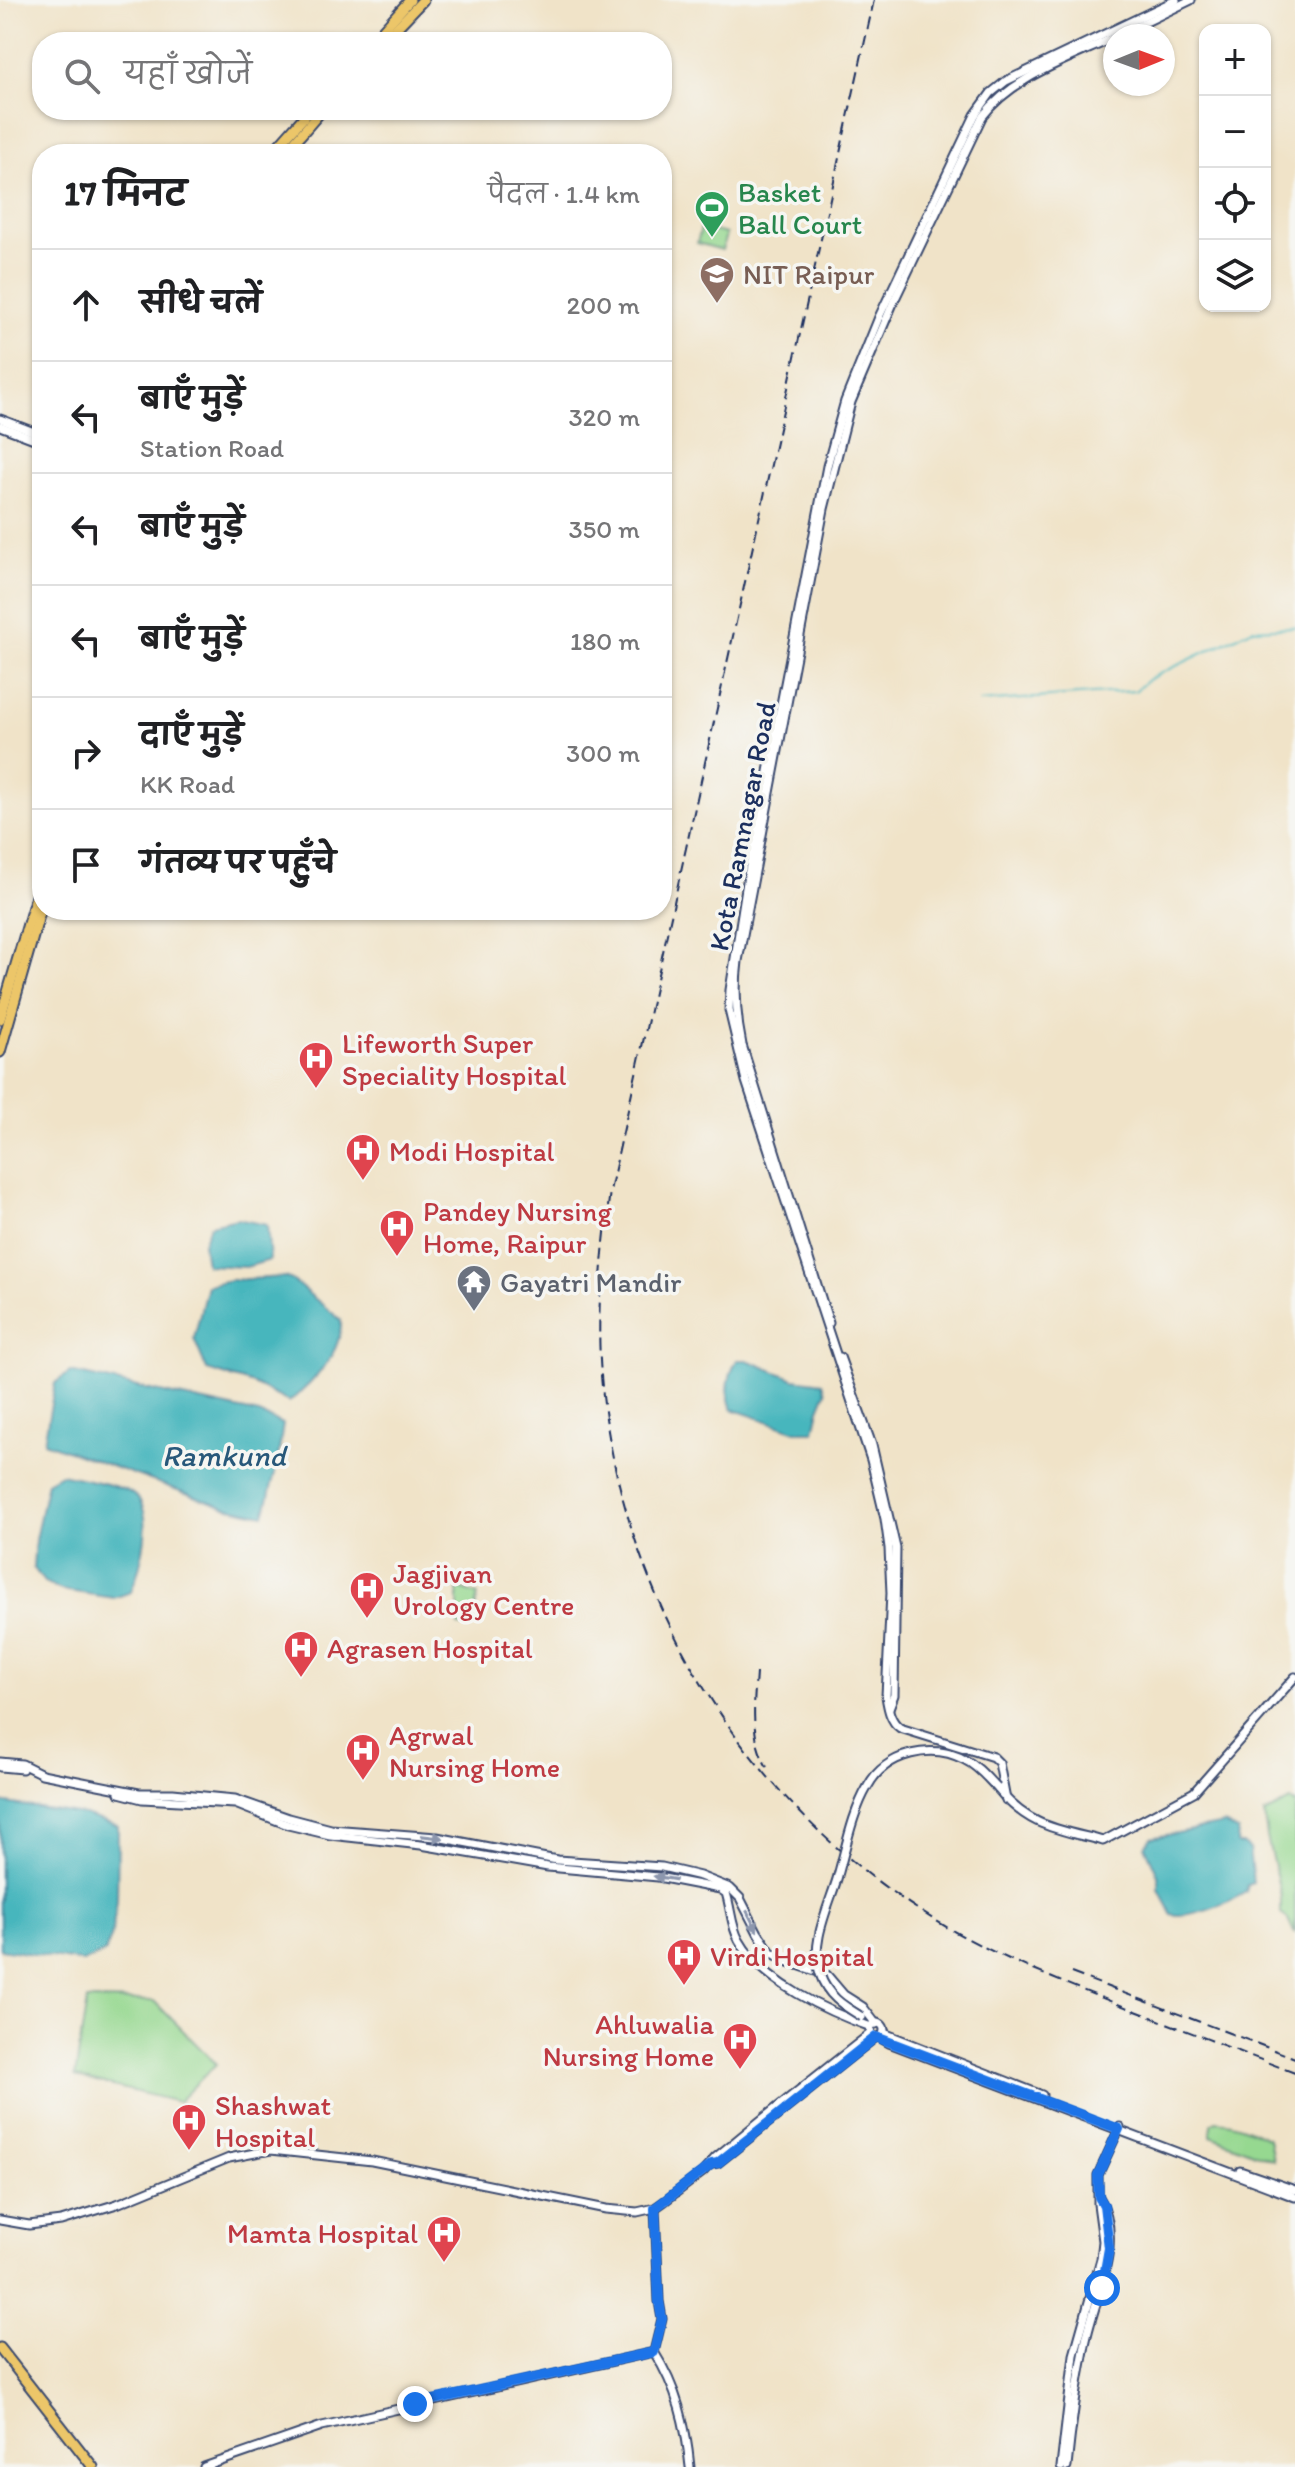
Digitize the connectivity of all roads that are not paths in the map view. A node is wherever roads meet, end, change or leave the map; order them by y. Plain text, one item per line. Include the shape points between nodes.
1 (410, 0) edge
2 (423, 0) edge
3 (1176, 0) edge
4 (1191, 0) edge
5 (1141, 24) edge
6 (381, 32) edge
7 (393, 32) edge
8 (1103, 42) edge
9 (301, 120) edge
10 (313, 120) edge
11 (280, 144) edge
12 (293, 144) edge
13 (0, 419) edge
14 (0, 426) edge
15 (32, 431) edge
16 (32, 438) edge
17 (791, 670) junction
18 (32, 910) edge
19 (38, 920) edge
20 (0, 1019) edge
21 (0, 1052) edge
22 (1295, 1677) edge
23 (0, 1764) edge
24 (1006, 1800) junction
25 (876, 2031) junction
26 (1120, 2128) junction
27 (1295, 2190) edge
28 (1099, 2197) junction
29 (1295, 2197) edge
30 (655, 2208) junction
31 (0, 2220) edge
32 (0, 2348) edge
33 (654, 2352) junction
34 (0, 2355) edge
35 (258, 2448) junction
36 (86, 2467) edge
37 (93, 2467) edge
38 (194, 2467) edge
39 (204, 2467) edge
40 (690, 2467) edge
41 (1061, 2467) edge
42 (1067, 2467) edge

1 - 6 main road
2 - 7 main road
3 - 17 street via 1006,81 975,115 845,401 827,466
4 - 5 street, Kota Ramnagar Road
8 - 17 street, Kota Ramnagar Road via 1011,88 982,117 851,402
9 - 11 main road
10 - 12 main road
13 - 15 street
14 - 16 street
17 - 24 street via 733,956 729,1010 746,1081 871,1460 885,1519 891,1593 888,1710 900,1728 993,1757 999,1763
18 - 20 main road
19 - 21 main road
22 - 24 street via 1194,1792 1103,1841 1028,1818
25 -> 23 street via 772,1977 738,1939 726,1893 720,1889 330,1835 235,1804 142,1799
23 -> 25 street via 22,1764 42,1774 139,1793 235,1799 325,1828 437,1837 557,1860 692,1874 730,1888 771,1952 827,1975 863,2007
24 - 25 street, bridge via 978,1768 934,1751 899,1758 869,1783 817,1950 820,1977 829,1992
25 - 26 street
25 - 30 street
26 - 27 street
26 - 28 street via 1098,2175
26 - 29 street
28 - 41 street via 1101,2259 1074,2355
28 - 42 street via 1108,2258 1085,2341
30 - 31 street via 606,2209 372,2161 271,2150 229,2158 61,2221 29,2225
30 - 33 street via 662,2319
32 - 37 main road
33 - 35 street via 353,2418
33 - 40 street via 683,2416
34 - 36 main road
35 - 38 street
35 - 39 street

